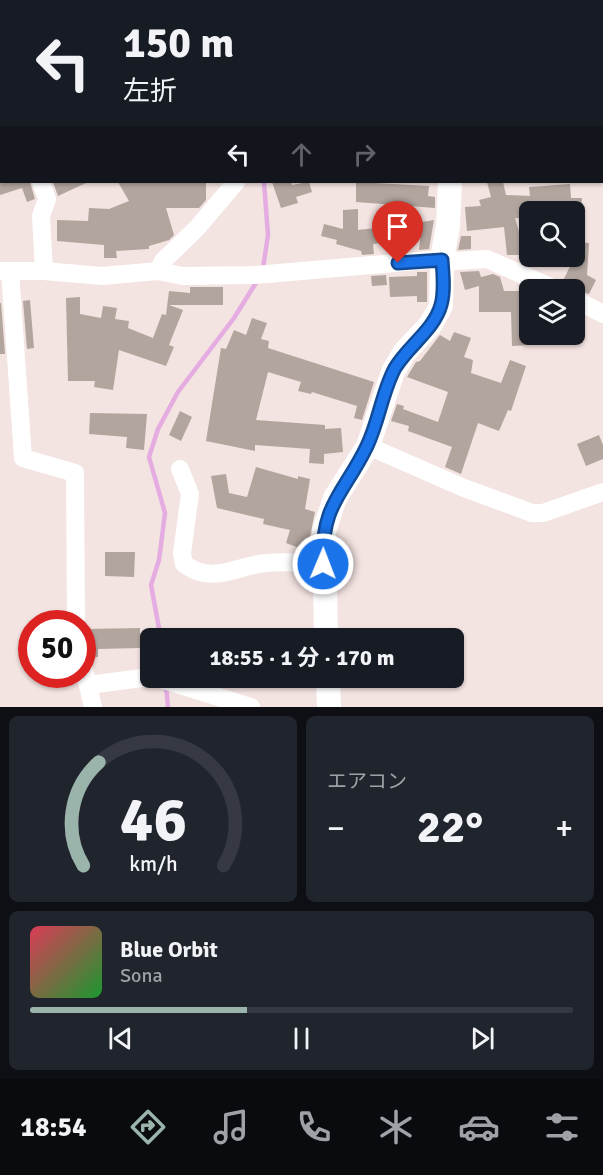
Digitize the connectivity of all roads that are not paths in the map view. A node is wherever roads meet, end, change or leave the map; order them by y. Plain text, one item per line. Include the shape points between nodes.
1 (41, 183) edge
2 (235, 183) edge
3 (450, 183) edge
4 (442, 258) junction
5 (5, 271) edge
6 (44, 271) junction
7 (158, 271) junction
8 (532, 279) edge
9 (585, 305) edge
10 (603, 314) edge
11 (368, 446) junction
12 (180, 468) dead end
13 (603, 492) edge
14 (323, 564) junction
15 (76, 610) edge
16 (326, 628) edge
17 (140, 678) edge
18 (96, 684) edge
19 (89, 688) edge
20 (192, 688) edge
21 (328, 688) edge
22 (93, 707) edge
23 (251, 707) edge
24 (329, 707) edge

1 - 6 street via 47,199 41,216
2 - 7 street
3 - 4 main road
4 - 7 street via 263,274 183,276
4 - 8 street via 487,259
4 - 11 main road via 441,306 393,372
5 - 6 street
5 - 15 street via 23,458 75,473
6 - 7 street via 102,276
9 - 10 street
11 - 13 street via 531,513 543,513
11 - 14 main road via 334,498 324,531
12 - 14 street via 190,494 182,553 184,564 193,571 214,576 258,564
14 - 16 main road
17 - 18 street
19 - 22 street
20 - 23 street
21 - 24 main road

